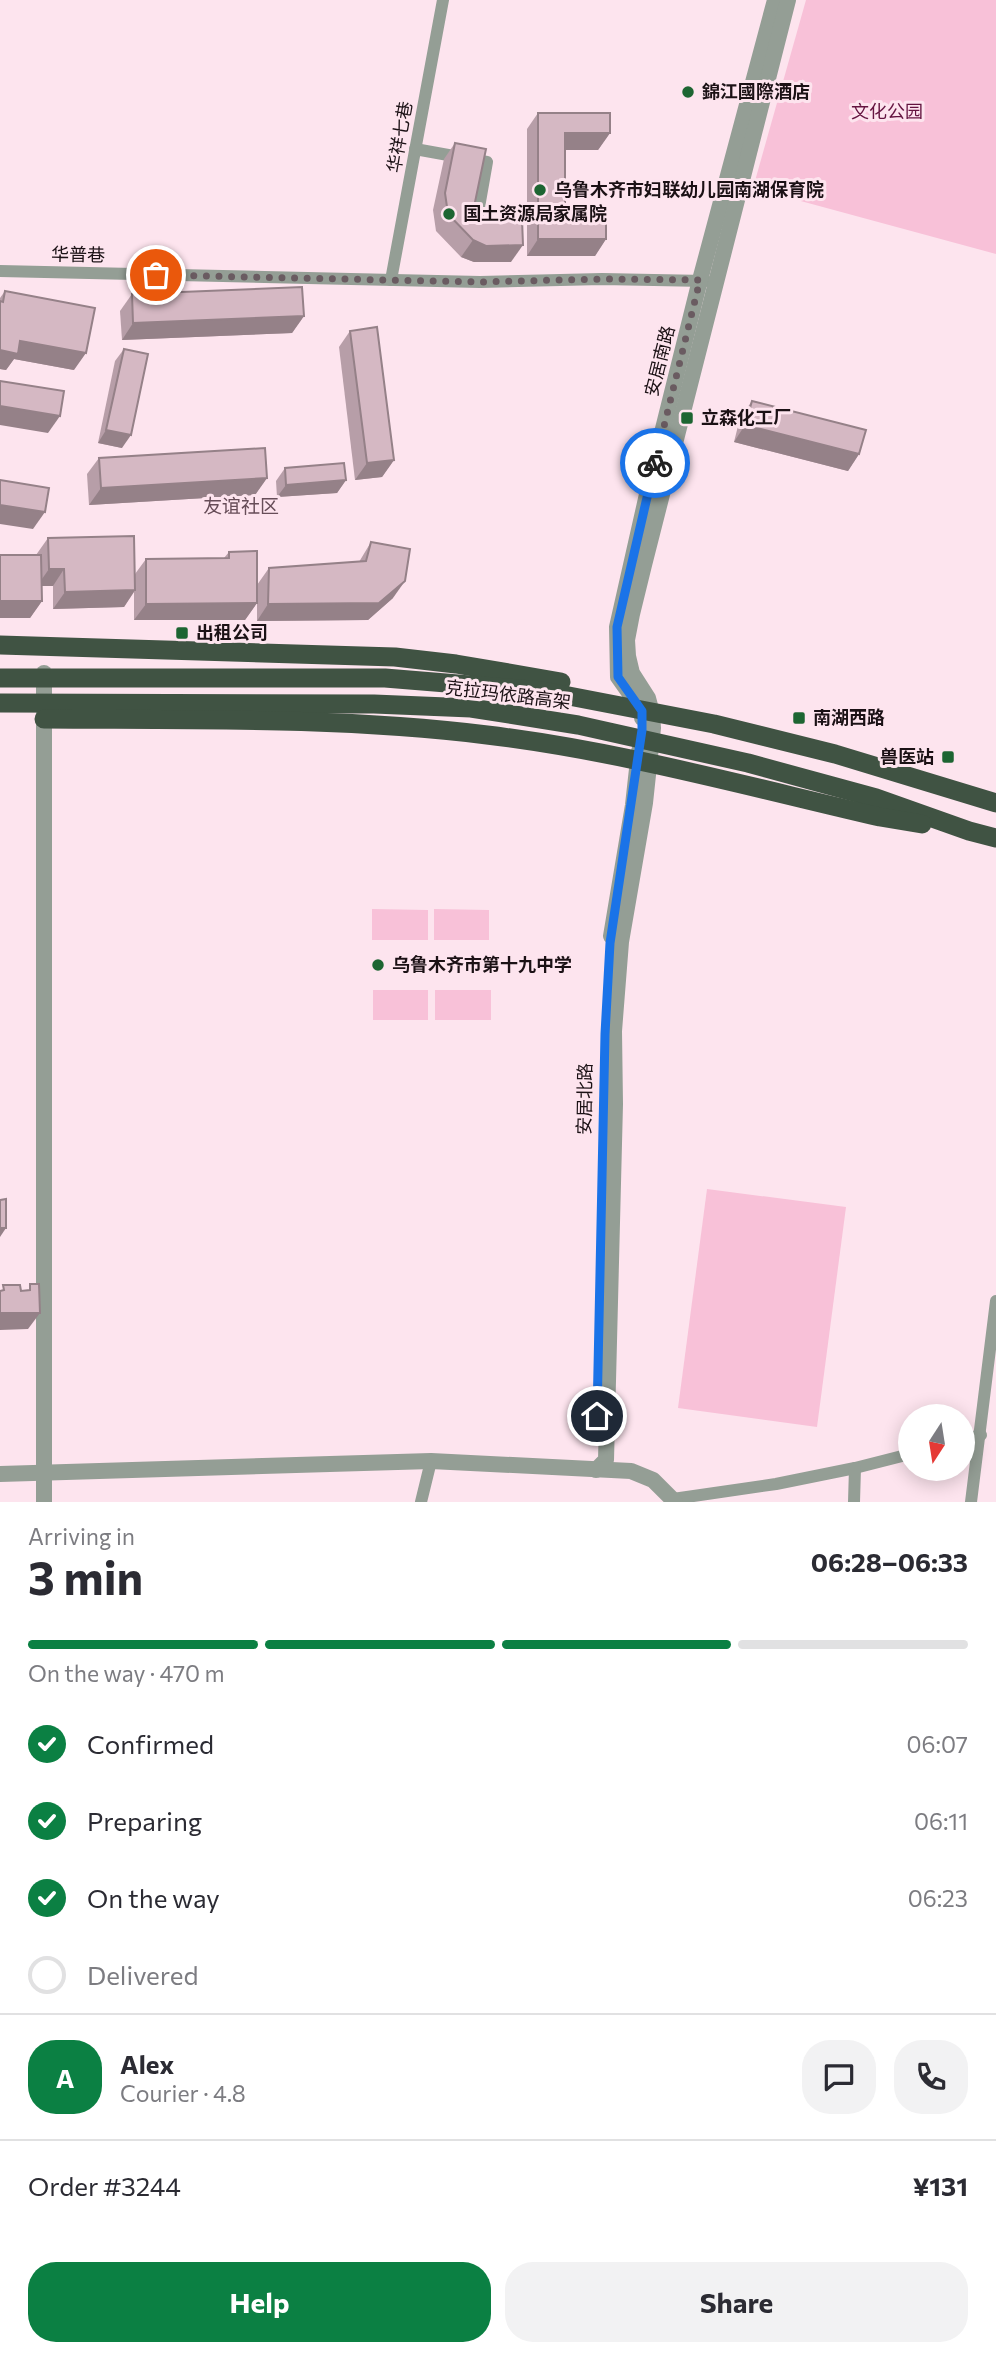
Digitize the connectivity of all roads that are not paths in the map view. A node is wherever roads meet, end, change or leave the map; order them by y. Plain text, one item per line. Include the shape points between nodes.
1 (443, 0) edge
2 (775, 0) edge
3 (789, 0) edge
4 (415, 149) junction
5 (478, 214) edge
6 (0, 271) edge
7 (391, 280) junction
8 (700, 280) junction
9 (717, 283) junction
10 (0, 645) edge
11 (44, 673) dead end
12 (0, 678) edge
13 (0, 704) edge
14 (44, 719) junction
15 (713, 724) junction
16 (646, 737) junction
17 (835, 754) junction
18 (996, 790) edge
19 (996, 803) edge
20 (969, 831) junction
21 (996, 838) edge
22 (996, 1301) edge
23 (981, 1435) junction
24 (975, 1437) edge
25 (898, 1457) edge
26 (431, 1461) junction
27 (601, 1465) junction
28 (855, 1468) junction
29 (0, 1474) edge
30 (44, 1474) junction
31 (680, 1500) edge
32 (44, 1502) edge
33 (421, 1502) edge
34 (855, 1502) edge
35 (971, 1502) edge

1 - 4 street, 华祥七巷
2 - 8 street, 安居南路
3 - 9 street, 安居南路
4 - 5 street via 487,162
4 - 7 street, 华祥七巷
6 - 7 street, 华普巷
7 - 8 street, 华普巷
8 - 9 street, 华普巷
8 - 16 street, 安居南路 via 617,627 618,677 642,711
9 - 16 street, 安居南路 via 627,640 632,673 652,713
10 - 15 highway via 314,653 443,662 572,683
11 - 14 street
12 - 15 highway, 克拉玛依路高架 via 385,678 543,691
13 - 20 highway, 克拉玛依路高架 via 471,708 578,725 748,763 876,798
14 - 20 highway via 346,723 486,734 584,749 880,817
14 - 30 street
15 - 17 highway, 克拉玛依路高架
16 - 27 street, 安居北路 via 610,943
17 - 18 highway
17 - 19 highway, 克拉玛依路高架
20 - 21 highway, 克拉玛依路高架
22 - 23 street
23 - 24 street
23 - 35 street
25 - 28 street
26 - 27 street
26 - 30 street
26 - 33 street
27 - 31 street via 653,1480
28 - 31 street
28 - 34 street
29 - 30 street
30 - 32 street

